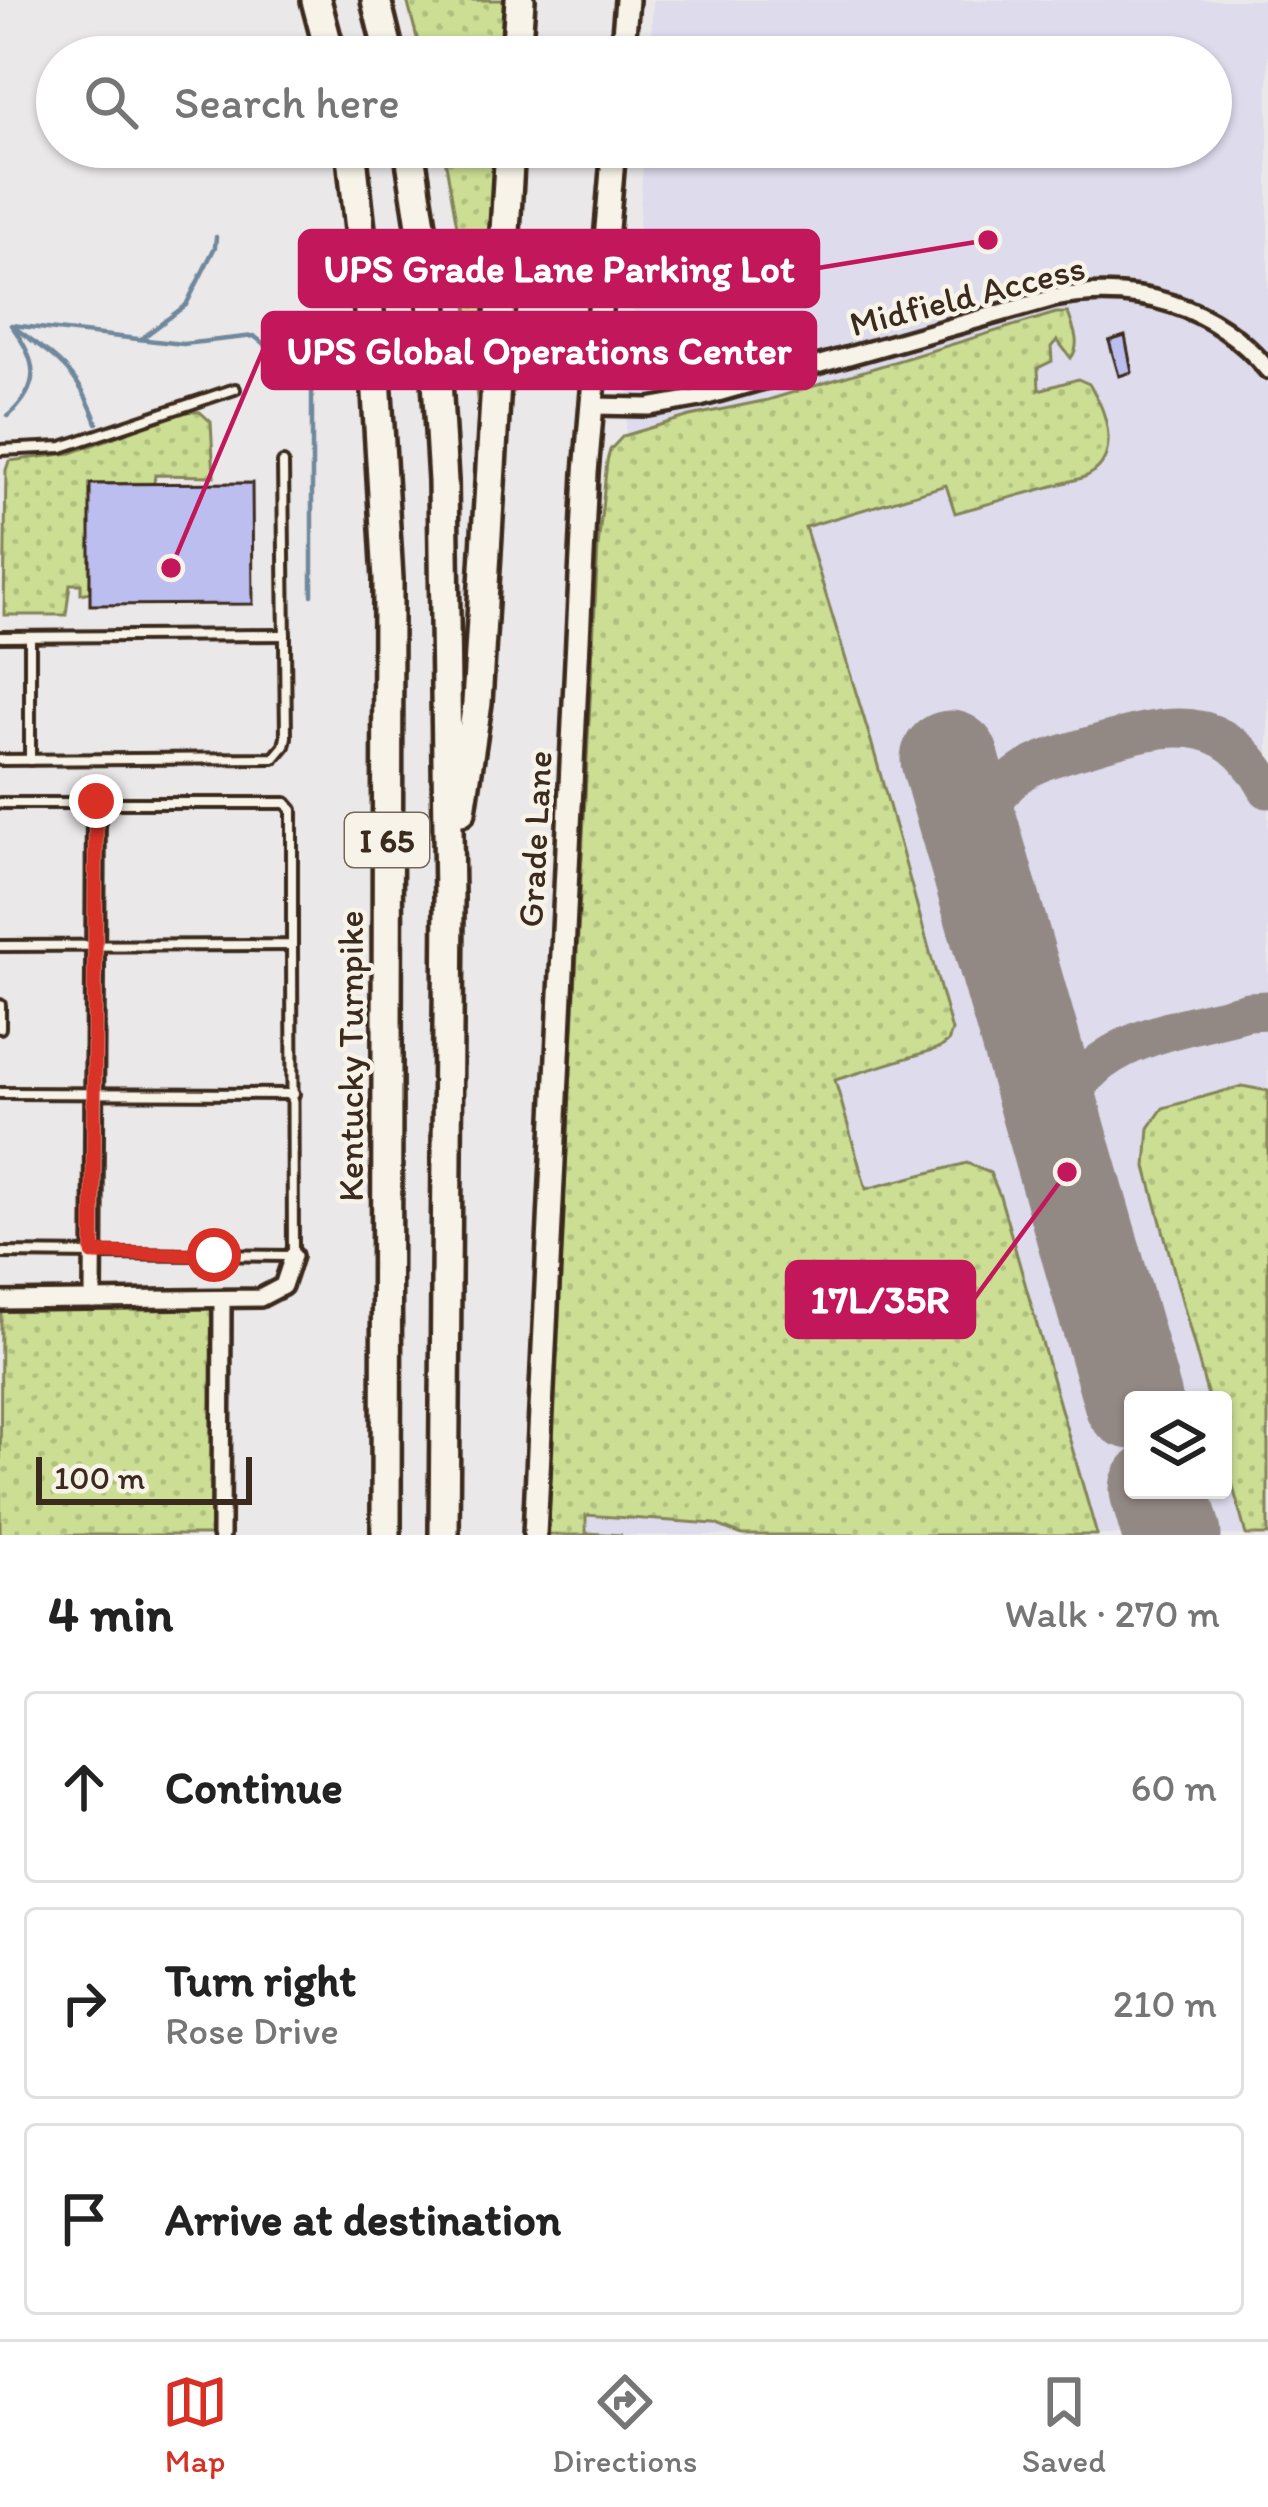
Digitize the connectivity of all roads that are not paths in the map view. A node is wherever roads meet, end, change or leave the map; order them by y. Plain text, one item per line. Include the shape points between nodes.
1 (376, 0) edge
2 (520, 0) edge
3 (627, 0) edge
4 (314, 4) edge
5 (324, 36) edge
6 (385, 36) edge
7 (517, 36) edge
8 (624, 36) edge
9 (352, 168) edge
10 (412, 168) edge
11 (509, 168) edge
12 (612, 168) edge
13 (1268, 370) edge
14 (235, 389) dead end
15 (591, 406) junction
16 (0, 450) edge
17 (283, 463) dead end
18 (285, 635) junction
19 (0, 637) edge
20 (30, 637) junction
21 (0, 760) edge
22 (30, 760) junction
23 (96, 801) junction
24 (0, 803) edge
25 (448, 899) junction
26 (292, 944) junction
27 (95, 945) junction
28 (0, 946) edge
29 (0, 1005) edge
30 (0, 1028) edge
31 (0, 1093) edge
32 (94, 1094) junction
33 (294, 1094) junction
34 (0, 1253) edge
35 (93, 1253) junction
36 (293, 1256) junction
37 (222, 1299) junction
38 (0, 1300) edge
39 (93, 1300) junction
40 (221, 1535) edge
41 (386, 1535) edge
42 (444, 1535) edge
43 (535, 1535) edge

1 - 6 highway
2 - 7 highway
3 - 8 main road
4 - 5 highway
9 - 41 highway, Kentucky Turnpike / I 65 via 388,579
10 - 25 highway, I 65 via 439,378
11 - 25 highway via 477,703
12 - 15 main road, Grade Lane
13 - 15 street, Midfield Access via 1188,308 1108,291 1054,298 687,401
14 - 16 lane via 62,447
15 - 43 main road, Grade Lane
17 - 18 lane
18 - 20 lane
18 - 22 lane via 286,737 274,758
19 - 20 lane
20 - 22 lane
21 - 22 lane
23 - 24 lane
23 - 26 lane via 286,803
23 - 27 street
25 - 42 highway, I 65
26 - 27 lane
26 - 33 lane
27 - 28 lane
27 - 32 street
29 - 30 lane
31 - 32 lane
32 - 33 lane
32 - 35 street
33 - 36 lane
34 - 35 lane
35 - 36 lane
35 - 39 street
36 - 37 street via 283,1286 260,1298
37 - 39 street
37 - 40 street
38 - 39 street

